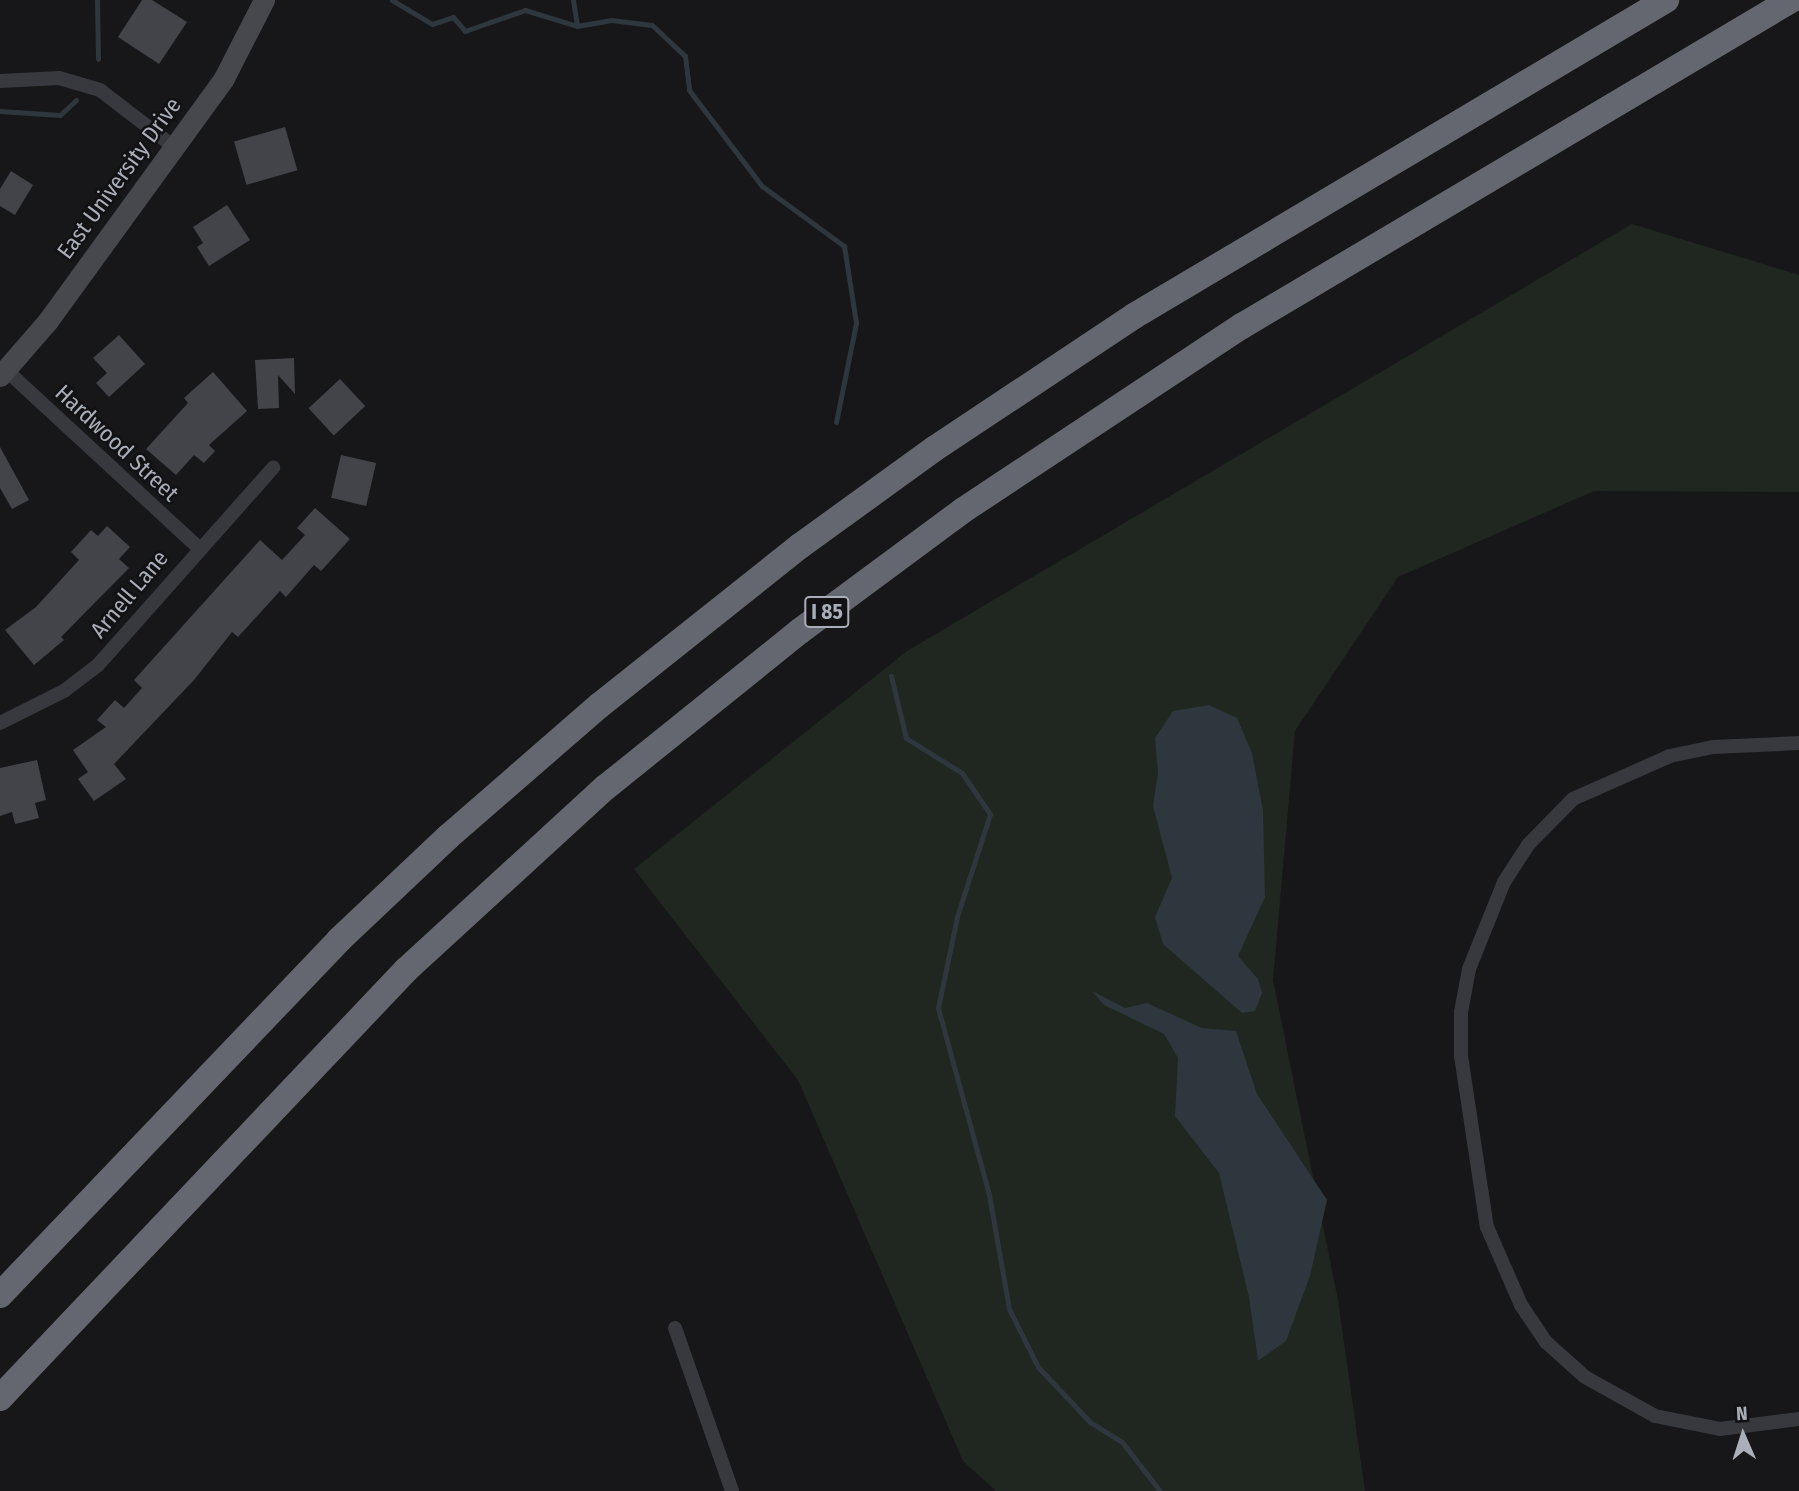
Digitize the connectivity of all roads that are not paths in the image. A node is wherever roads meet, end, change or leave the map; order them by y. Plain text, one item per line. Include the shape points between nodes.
1 (264, 0) edge
2 (1666, 0) edge
3 (1791, 0) edge
4 (0, 82) edge
5 (174, 147) junction
6 (3, 373) edge
7 (273, 468) dead end
8 (198, 547) junction
9 (0, 723) edge
10 (1799, 743) edge
11 (0, 1295) edge
12 (675, 1328) dead end
13 (0, 1398) edge
14 (1799, 1419) edge
15 (732, 1491) edge

1 - 5 main road, East University Drive via 239,56
2 - 11 highway via 1135,316 934,449 800,546 600,705 438,847 330,950
3 - 13 highway, I 85 via 1231,333 962,511 800,631 606,787 406,970
4 - 5 street via 60,78 100,90
5 - 6 main road, East University Drive via 47,322
6 - 8 street, Hardwood Street
7 - 8 street, Arnell Lane
8 - 9 street, Arnell Lane via 143,619 98,665 64,691
10 - 14 street via 1713,747 1670,757 1573,799 1528,845 1504,882 1469,969 1461,1012 1461,1056 1487,1227 1521,1305 1546,1342 1585,1377 1655,1416 1720,1429
12 - 15 street

